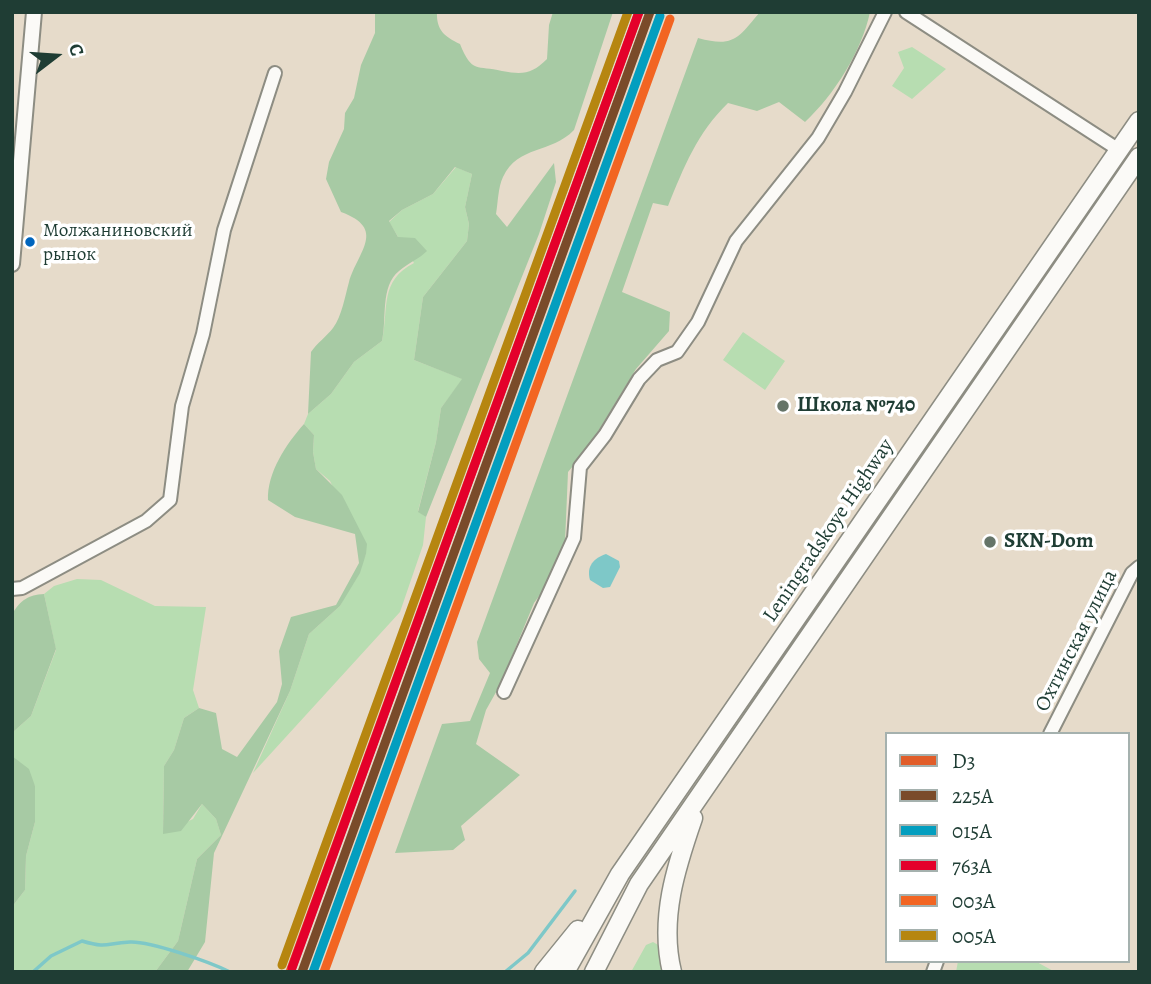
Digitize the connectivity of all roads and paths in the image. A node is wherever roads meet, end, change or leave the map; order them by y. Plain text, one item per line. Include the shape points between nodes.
1 (34, 12) edge
2 (885, 12) edge
3 (906, 12) edge
4 (275, 73) dead end
5 (1139, 121) edge
6 (1119, 150) junction
7 (1137, 162) edge
8 (12, 264) edge
9 (1139, 567) edge
10 (12, 589) edge
11 (504, 692) dead end
12 (1052, 732) edge
13 (701, 794) junction
14 (620, 874) junction
15 (544, 972) edge
16 (565, 972) edge
17 (594, 972) edge
18 (672, 972) edge

1 - 8 main road
2 - 11 street via 818,138 736,241 698,321 677,352 657,360 639,379 580,467 574,538
3 - 6 street
4 - 10 street via 225,230 182,406 170,500 146,522 22,588
5 - 6 highway, Leningradskoye Highway
6 - 14 highway, Leningradskoye Highway
7 - 13 highway, Leningradskoye Highway
9 - 12 street, Охтинская улица
13 - 17 highway, Leningradskoye Highway via 639,884
13 - 18 highway via 671,892 667,924
14 - 15 highway
14 - 16 highway, Leningradskoye Highway

